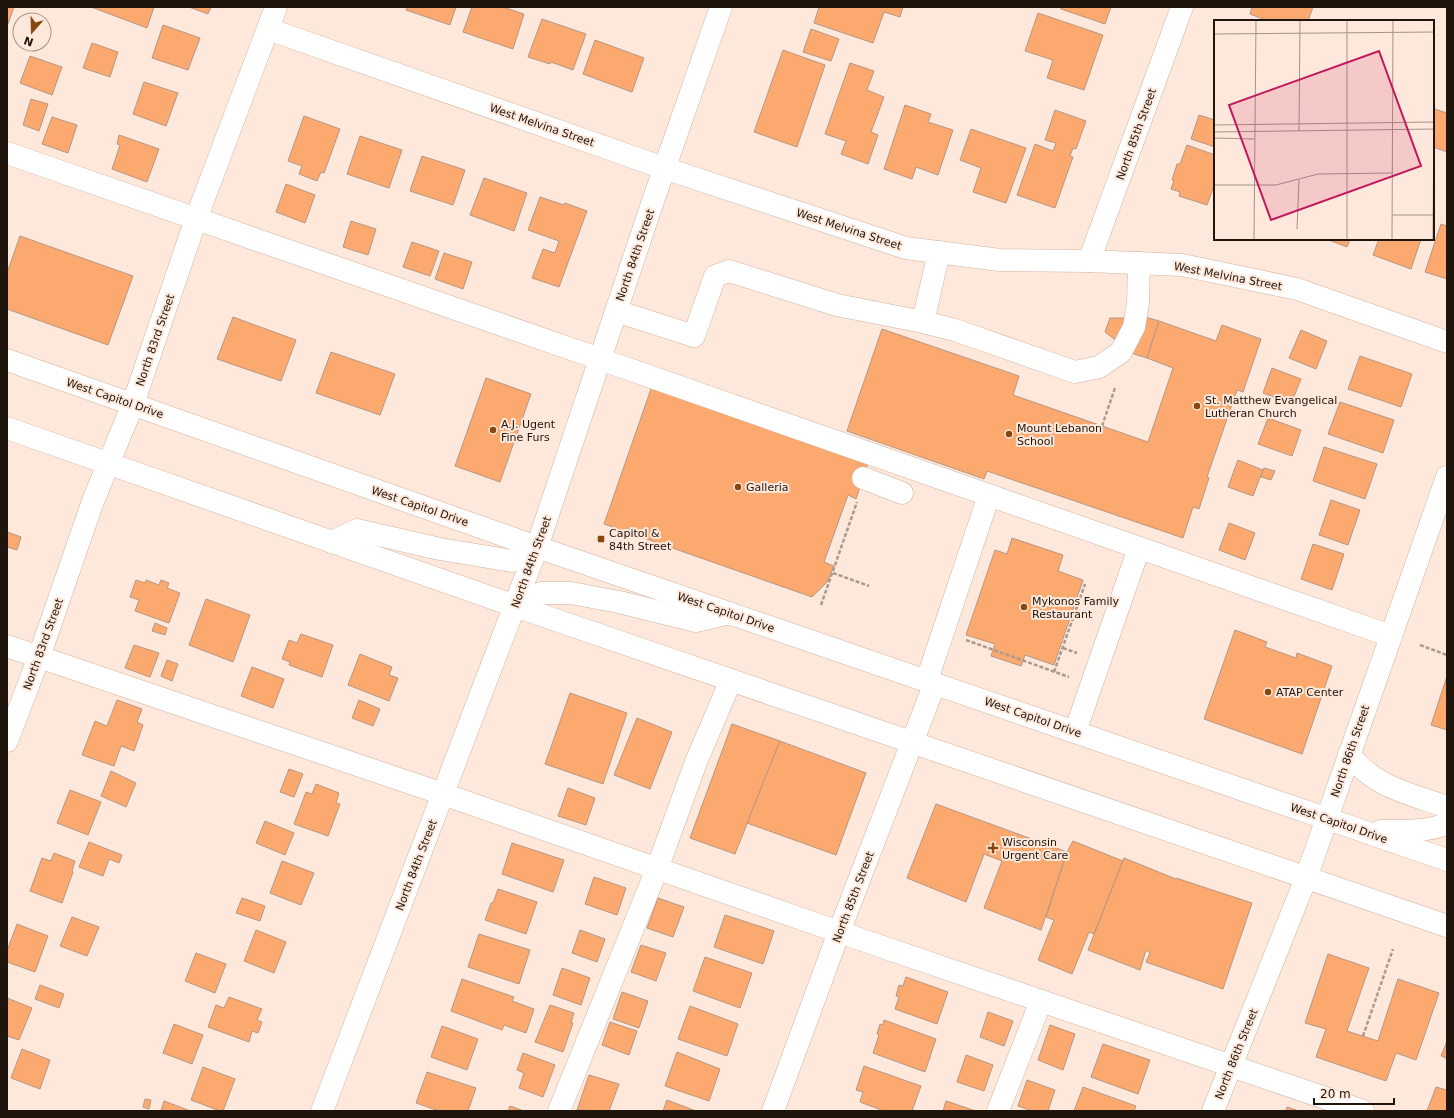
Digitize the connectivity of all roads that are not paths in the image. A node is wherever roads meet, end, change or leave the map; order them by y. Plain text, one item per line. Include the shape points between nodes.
1 (276, 7) edge
2 (722, 7) edge
3 (1182, 7) edge
4 (268, 29) junction
5 (7, 153) edge
6 (664, 168) junction
7 (196, 218) junction
8 (939, 252) junction
9 (1089, 261) junction
10 (1139, 263) junction
11 (616, 311) junction
12 (923, 322) junction
13 (1447, 342) edge
14 (600, 358) junction
15 (7, 360) edge
16 (133, 404) junction
17 (7, 428) edge
18 (107, 464) junction
19 (863, 478) dead end
20 (1447, 478) edge
21 (902, 493) dead end
22 (989, 495) junction
23 (332, 542) junction
24 (537, 547) junction
25 (1139, 548) junction
26 (515, 606) junction
27 (730, 613) junction
28 (1391, 636) junction
29 (7, 646) edge
30 (39, 657) junction
31 (731, 680) junction
32 (931, 682) junction
33 (1075, 732) junction
34 (7, 741) edge
35 (913, 743) junction
36 (1349, 754) junction
37 (443, 794) junction
38 (1447, 807) edge
39 (1326, 818) junction
40 (1447, 824) edge
41 (1364, 831) junction
42 (1447, 860) edge
43 (657, 869) junction
44 (1306, 878) junction
45 (1447, 926) edge
46 (839, 932) junction
47 (1040, 1001) junction
48 (1231, 1065) junction
49 (322, 1111) edge
50 (559, 1111) edge
51 (773, 1111) edge
52 (998, 1111) edge
53 (1213, 1111) edge
54 (1363, 1111) edge

1 - 4 street, North 83rd Street
2 - 6 street, North 84th Street
3 - 9 street, North 85th Street
4 - 6 street, West Melvina Street
4 - 7 street, North 83rd Street
5 - 7 street
6 - 8 street, West Melvina Street via 906,248
6 - 11 street, North 84th Street
7 - 14 street
7 - 16 street, North 83rd Street
8 - 9 street, West Melvina Street via 1000,260
8 - 12 street
9 - 10 street, West Melvina Street
10 - 12 street via 1138,303 1134,327 1121,352 1099,367 1075,372 955,330
10 - 13 street, West Melvina Street via 1182,265 1297,289
11 - 12 street via 694,336 715,276 729,271 837,306
11 - 14 street, North 84th Street
14 - 22 street
14 - 24 street, North 84th Street
15 - 16 street, West Capitol Drive
16 - 18 street, North 83rd Street
16 - 24 street, West Capitol Drive
17 - 18 street
18 - 23 street
18 - 30 street, North 83rd Street
19 - 21 street
20 - 28 street, North 86th Street
22 - 25 street
22 - 32 street, North 85th Street via 946,623
23 - 24 street via 357,530 440,549 512,561
23 - 26 street
24 - 26 street, North 84th Street
24 - 27 street, West Capitol Drive
25 - 28 street
25 - 33 street
26 - 27 street via 541,593 571,593 696,621
26 - 31 street
26 - 37 street, North 84th Street
27 - 32 street, West Capitol Drive
28 - 36 street, North 86th Street
29 - 30 street
30 - 34 street, North 83rd Street
30 - 37 street
31 - 35 street
31 - 43 street via 696,762
32 - 33 street, West Capitol Drive
32 - 35 street, North 85th Street
33 - 39 street, West Capitol Drive
35 - 44 street
35 - 46 street, North 85th Street
36 - 38 street via 1366,774 1386,785
36 - 39 street, North 86th Street
37 - 43 street
37 - 49 street, North 84th Street
39 - 41 street, West Capitol Drive
39 - 44 street, North 86th Street
40 - 41 street via 1433,829 1412,831
41 - 42 street, West Capitol Drive
43 - 46 street
43 - 50 street
44 - 45 street
44 - 48 street, North 86th Street
46 - 47 street
46 - 51 street, North 85th Street
47 - 48 street
47 - 52 street
48 - 53 street, North 86th Street
48 - 54 street

